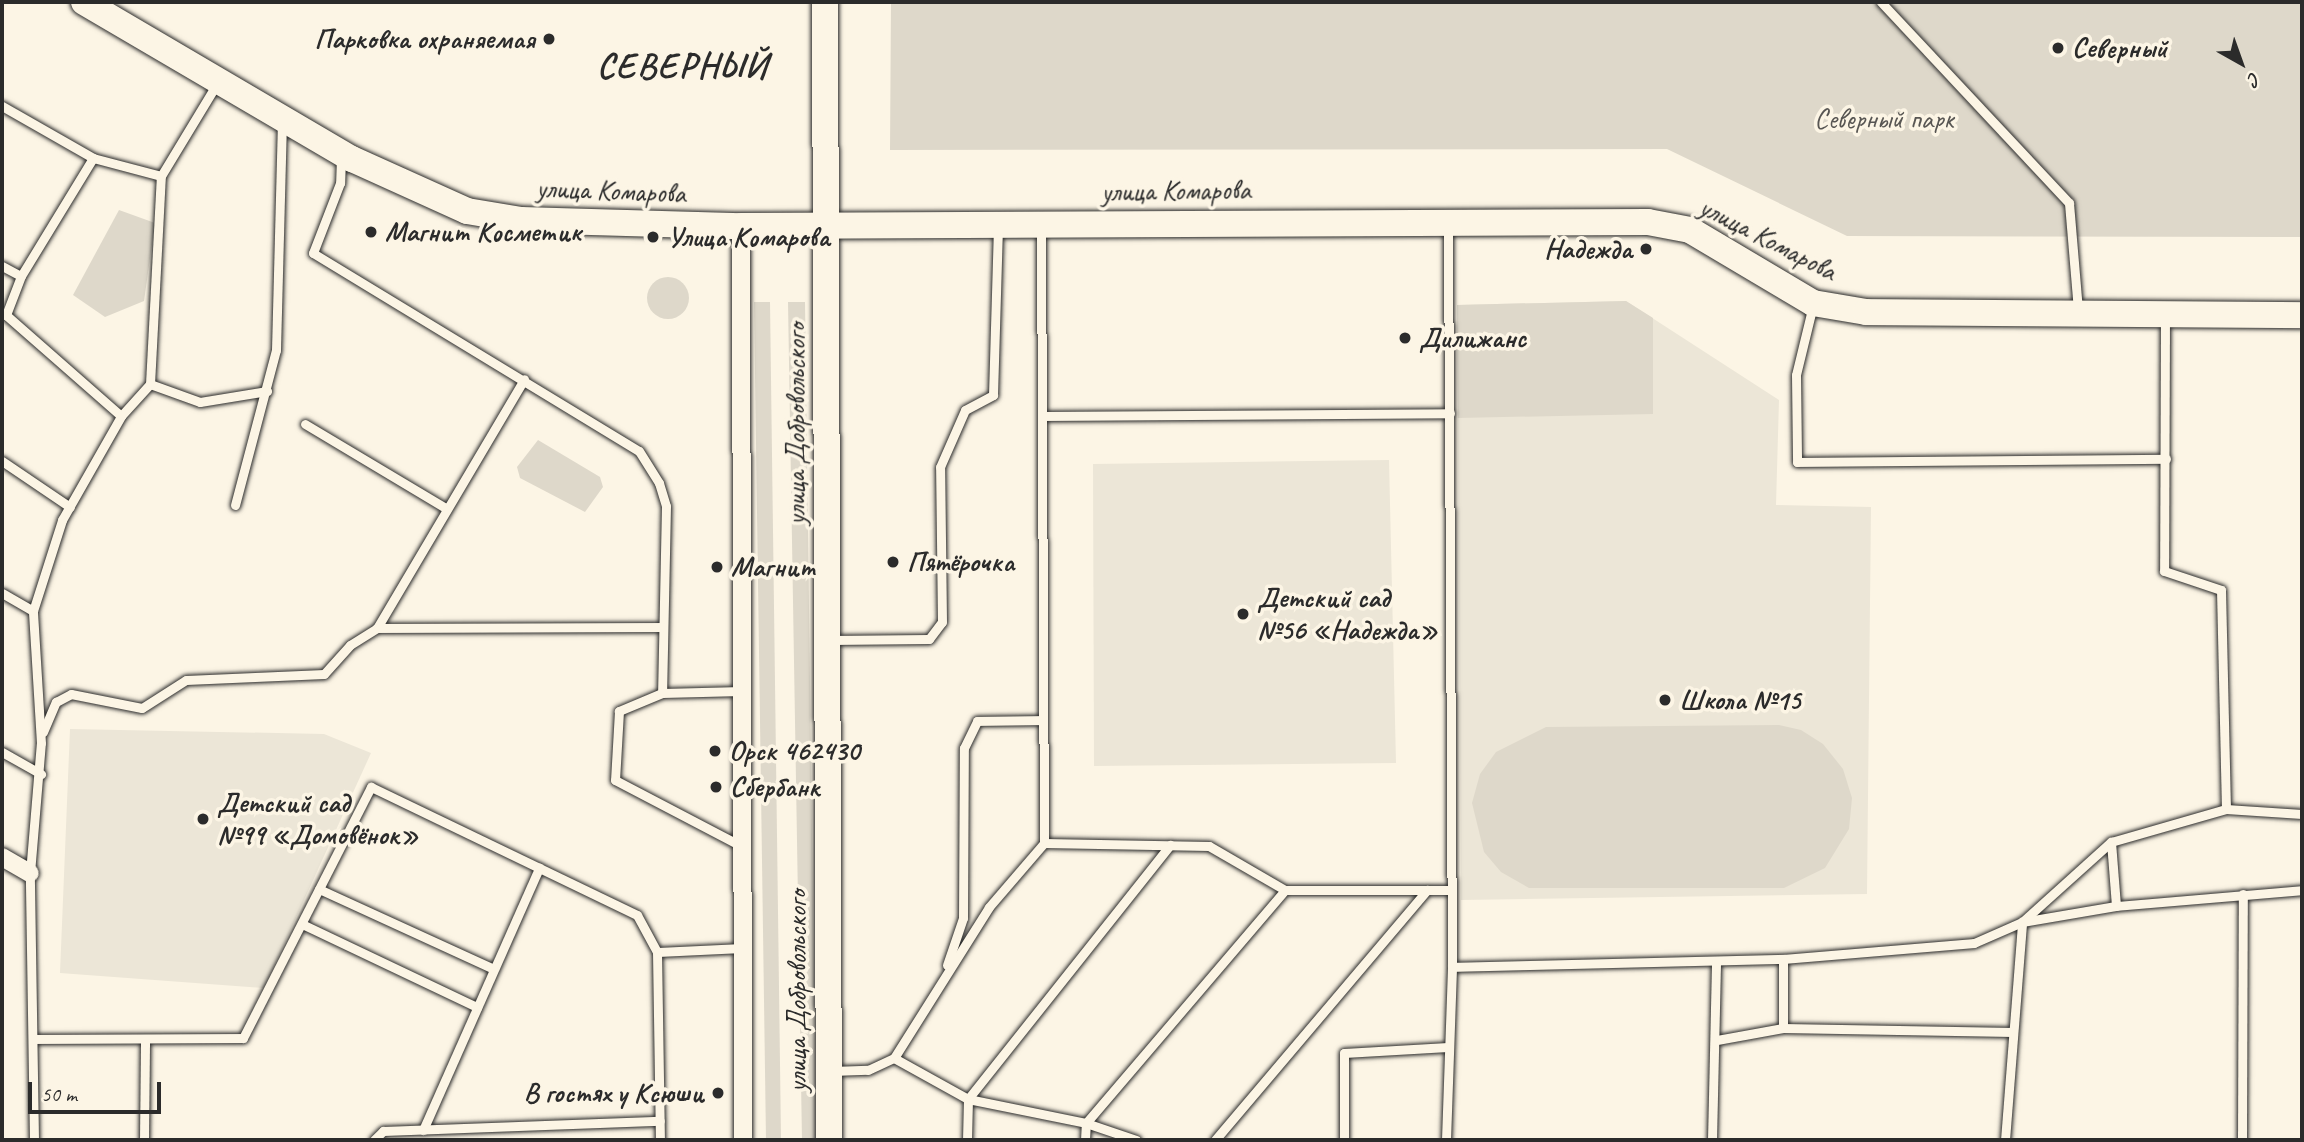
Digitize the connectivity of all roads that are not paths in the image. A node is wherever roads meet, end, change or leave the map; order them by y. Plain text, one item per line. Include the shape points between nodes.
1 (84, 2) edge
2 (825, 2) edge
3 (1881, 2) edge
4 (218, 81) junction
5 (2, 106) edge
6 (282, 118) junction
7 (341, 153) junction
8 (93, 158) junction
9 (162, 176) junction
10 (1448, 219) junction
11 (827, 225) junction
12 (998, 225) junction
13 (1041, 225) junction
14 (741, 226) junction
15 (2, 266) edge
16 (21, 276) junction
17 (1813, 303) junction
18 (2079, 313) junction
19 (2165, 314) junction
20 (2302, 315) edge
21 (524, 379) junction
22 (150, 384) junction
23 (267, 391) junction
24 (1450, 413) junction
25 (121, 416) junction
26 (1046, 416) junction
27 (304, 424) dead end
28 (2166, 459) junction
29 (2, 461) edge
30 (234, 505) dead end
31 (70, 507) junction
32 (447, 509) junction
33 (2, 593) edge
34 (33, 611) junction
35 (662, 627) junction
36 (377, 628) junction
37 (828, 640) junction
38 (742, 691) junction
39 (662, 693) junction
40 (1043, 720) junction
41 (41, 743) junction
42 (2, 752) edge
43 (41, 774) junction
44 (2226, 809) junction
45 (2302, 814) edge
46 (2111, 842) junction
47 (1044, 843) junction
48 (1170, 845) junction
49 (743, 847) junction
50 (2, 857) edge
51 (539, 869) junction
52 (30, 873) junction
53 (319, 889) junction
54 (1285, 890) junction
55 (1427, 890) junction
56 (1449, 890) junction
57 (2302, 890) edge
58 (2243, 894) junction
59 (2116, 906) junction
60 (2022, 922) junction
61 (302, 924) junction
62 (743, 948) junction
63 (657, 952) junction
64 (1783, 959) junction
65 (1716, 961) junction
66 (1452, 967) junction
67 (494, 970) junction
68 (941, 979) junction
69 (477, 1007) junction
70 (1783, 1028) junction
71 (2012, 1032) junction
72 (33, 1039) junction
73 (1717, 1040) junction
74 (145, 1042) junction
75 (1448, 1047) junction
76 (894, 1058) junction
77 (829, 1071) junction
78 (968, 1099) junction
79 (660, 1121) junction
80 (1086, 1123) junction
81 (423, 1130) junction
82 (34, 1140) edge
83 (144, 1140) edge
84 (374, 1140) edge
85 (660, 1140) edge
86 (743, 1140) edge
87 (829, 1140) edge
88 (967, 1140) edge
89 (1085, 1140) edge
90 (1136, 1140) edge
91 (1215, 1140) edge
92 (1344, 1140) edge
93 (1446, 1140) edge
94 (1712, 1140) edge
95 (2005, 1140) edge
96 (2242, 1140) edge

1 - 4 main road, улица Комарова
2 - 11 main road, улица Добровольского
3 - 18 lane via 2068,203
4 - 6 main road, улица Комарова
4 - 9 lane
5 - 8 lane
6 - 7 main road, улица Комарова
6 - 23 lane via 276,350
7 - 14 main road, улица Комарова via 467,211 521,219
7 - 21 lane via 340,183 313,253
8 - 9 lane
8 - 16 lane
9 - 22 lane
10 - 13 main road, улица Комарова
10 - 17 main road, улица Комарова via 1590,219 1690,230
10 - 24 lane
11 - 12 main road, улица Комарова
11 - 14 main road, улица Комарова
11 - 37 main road, улица Добровольского
12 - 13 main road, улица Комарова
12 - 37 lane via 993,395 965,410 940,467 942,622 929,639
13 - 26 lane
14 - 38 street, улица Добровольского
15 - 16 lane
16 - 25 lane via 6,314
17 - 18 main road, улица Комарова via 1866,312
17 - 28 lane via 1797,374 1797,462
18 - 19 main road, улица Комарова
19 - 20 main road, улица Комарова
19 - 28 lane
21 - 32 lane
21 - 35 lane via 639,451 659,482 666,506
22 - 23 lane via 200,402
22 - 25 lane
23 - 30 lane
24 - 26 lane
24 - 56 lane
25 - 31 lane
26 - 40 lane
27 - 32 lane
28 - 44 lane via 2164,571 2221,590
29 - 31 lane
31 - 34 lane
32 - 36 lane
33 - 34 lane
34 - 41 lane
35 - 36 lane
35 - 39 lane
36 - 41 lane via 350,645 324,674 186,680 142,708 71,694 56,702
37 - 77 main road, улица Добровольского
38 - 39 lane
38 - 49 street, улица Добровольского
39 - 49 lane via 618,712 615,780
40 - 47 lane
40 - 68 lane via 977,720 964,748 963,918
41 - 43 lane
42 - 43 lane
43 - 52 lane
44 - 45 lane
44 - 46 lane
46 - 59 lane
46 - 60 lane
47 - 48 lane
47 - 68 lane via 989,907
48 - 54 lane via 1209,846
48 - 78 lane
49 - 62 street, улица Добровольского
50 - 52 street
51 - 53 lane via 371,787
51 - 63 lane via 637,915
51 - 67 lane
52 - 72 lane
53 - 61 lane
53 - 67 lane
54 - 55 lane
54 - 80 lane
55 - 56 lane
55 - 91 lane
56 - 66 lane
57 - 58 lane
58 - 59 lane
58 - 96 lane
59 - 60 lane
60 - 64 lane via 1974,943
60 - 71 lane
61 - 69 lane
61 - 74 lane via 243,1038
62 - 63 lane
62 - 86 street, улица Добровольского
63 - 79 lane
64 - 65 lane
64 - 70 lane
65 - 66 lane
65 - 73 lane
66 - 75 lane
67 - 69 lane
68 - 76 lane
69 - 81 lane
70 - 71 lane
70 - 73 lane
71 - 95 lane
72 - 74 lane
72 - 82 lane
73 - 94 lane
74 - 83 lane
75 - 92 lane via 1344,1053
75 - 93 lane
76 - 77 lane via 868,1070
76 - 78 lane
77 - 87 main road, улица Добровольского
78 - 80 lane
78 - 88 lane
79 - 81 lane
79 - 85 lane
80 - 89 lane
80 - 90 lane
81 - 84 lane via 383,1132

